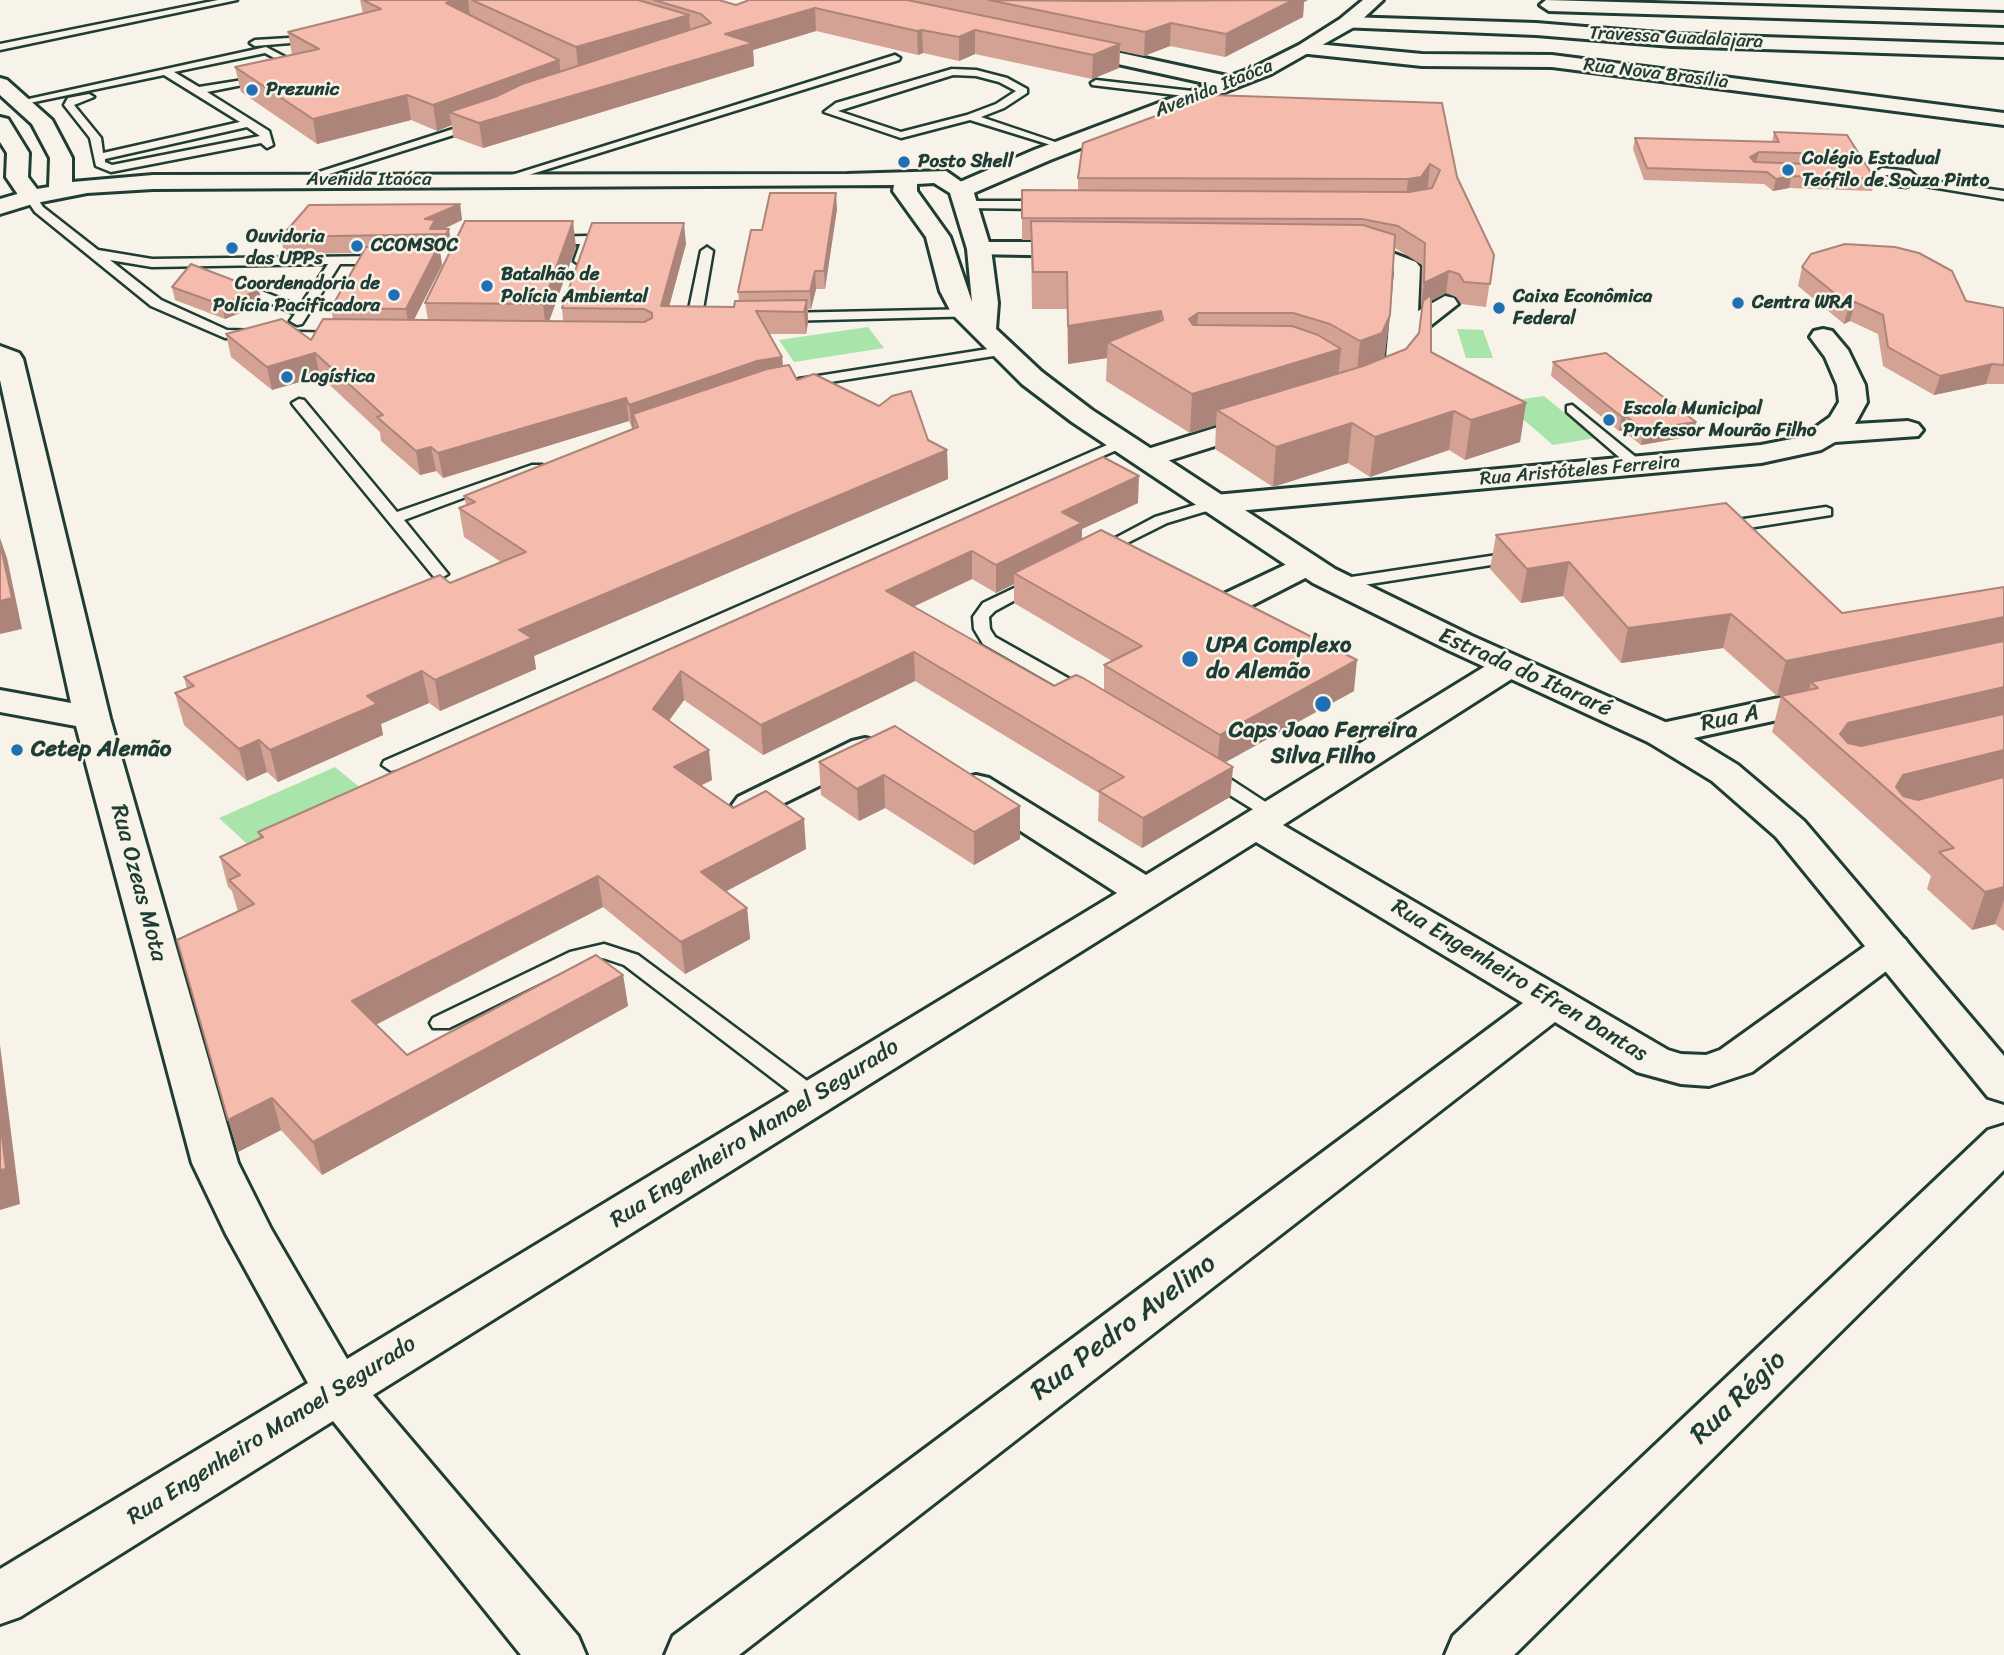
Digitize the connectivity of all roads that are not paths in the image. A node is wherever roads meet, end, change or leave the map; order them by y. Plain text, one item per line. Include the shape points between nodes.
1 (232, 0) edge
2 (1374, 0) edge
3 (1550, 2) edge
4 (1769, 6) edge
5 (1877, 14) junction
6 (2004, 19) edge
7 (1347, 23) junction
8 (1536, 29) junction
9 (302, 39) edge
10 (1056, 46) edge
11 (0, 47) edge
12 (1905, 47) junction
13 (1306, 50) junction
14 (895, 58) edge
15 (2000, 59) edge
16 (165, 71) junction
17 (286, 74) edge
18 (273, 77) edge
19 (180, 80) junction
20 (1096, 83) edge
21 (1232, 83) junction
22 (7, 90) edge
23 (197, 91) junction
24 (1201, 95) junction
25 (971, 117) junction
26 (2004, 120) edge
27 (486, 121) edge
28 (249, 123) junction
29 (0, 124) edge
30 (1052, 151) junction
31 (100, 157) junction
32 (1860, 172) edge
33 (151, 173) junction
34 (938, 176) junction
35 (505, 179) junction
36 (61, 180) junction
37 (300, 180) junction
38 (9, 184) edge
39 (907, 188) junction
40 (2004, 195) edge
41 (31, 197) junction
42 (962, 197) junction
43 (1062, 205) edge
44 (0, 207) edge
45 (532, 240) edge
46 (979, 249) junction
47 (1101, 249) edge
48 (1319, 250) edge
49 (707, 251) dead end
50 (94, 253) junction
51 (402, 259) edge
52 (337, 260) junction
53 (175, 263) junction
54 (575, 277) edge
55 (1445, 304) edge
56 (303, 312) junction
57 (770, 317) edge
58 (729, 318) edge
59 (983, 327) junction
60 (1404, 333) junction
61 (287, 337) junction
62 (351, 337) edge
63 (1824, 337) dead end
64 (0, 354) edge
65 (783, 386) edge
66 (1354, 390) edge
67 (299, 403) dead end
68 (1572, 409) dead end
69 (1295, 412) edge
70 (1908, 430) dead end
71 (1829, 434) junction
72 (1135, 450) junction
73 (552, 463) edge
74 (1638, 466) junction
75 (1216, 504) junction
76 (1826, 512) dead end
77 (394, 518) junction
78 (1703, 530) edge
79 (1539, 554) edge
80 (1086, 557) edge
81 (1306, 565) junction
82 (440, 574) edge
83 (1053, 574) edge
84 (1338, 584) junction
85 (1259, 624) edge
86 (1509, 666) junction
87 (1859, 692) edge
88 (0, 701) edge
89 (1101, 705) edge
90 (92, 718) junction
91 (1661, 734) junction
92 (903, 744) edge
93 (1191, 763) edge
94 (391, 765) dead end
95 (946, 767) edge
96 (751, 805) edge
97 (1265, 820) junction
98 (1146, 893) junction
99 (1890, 948) junction
100 (1553, 1002) junction
101 (441, 1023) dead end
102 (2004, 1086) edge
103 (814, 1098) junction
104 (2004, 1142) edge
105 (338, 1390) junction
106 (0, 1599) edge
107 (556, 1655) edge
108 (694, 1655) edge
109 (1474, 1655) edge

1 - 11 lane
2 - 7 street, Avenida Itaóca
3 - 4 street
3 - 8 street
4 - 5 street
5 - 6 street
5 - 12 street
7 - 8 street, Travessa Guadalajara
7 - 13 street, Avenida Itaóca
8 - 12 street, Travessa Guadalajara via 1672,40
9 - 22 lane via 257,43
10 - 21 street
12 - 15 street, Travessa Guadalajara via 1981,50
13 - 21 street, Avenida Itaóca
13 - 26 street, Rua Nova Brasília via 1422,60 1552,61
14 - 35 lane
16 - 17 lane via 266,50 303,69
16 - 19 lane
16 - 22 lane
18 - 23 lane
19 - 23 lane
19 - 31 lane via 69,103 95,138
20 - 24 lane
21 - 24 street, Avenida Itaóca
22 - 36 street via 41,120 57,146
23 - 28 lane
24 - 30 street, Avenida Itaóca
25 - 25 lane via 901,135 829,112 953,72 1003,80 1023,91
25 - 30 lane
27 - 37 lane
28 - 31 lane
28 - 33 lane via 265,133 266,147 237,158
29 - 38 street via 18,153
30 - 34 street, Avenida Itaóca
30 - 42 street, Avenida Itaóca
31 - 33 lane via 100,164 111,169
32 - 40 lane via 1888,182 1913,181
33 - 36 street, Avenida Itaóca
33 - 37 street, Avenida Itaóca
34 - 39 street
34 - 42 street
35 - 37 street, Avenida Itaóca
35 - 39 street, Avenida Itaóca
36 - 41 street, Avenida Itaóca
38 - 41 street
39 - 42 street, Avenida Itaóca
39 - 59 street, Estrada do Itararé via 938,237 953,292
41 - 44 street, Avenida Itaóca
41 - 50 lane via 39,209
42 - 43 lane
42 - 46 street
45 - 54 lane via 587,240
46 - 47 street
46 - 59 street
48 - 60 street via 1368,252 1407,267
49 - 58 lane via 696,309 706,317
50 - 53 lane via 134,262
50 - 61 lane via 156,303 225,334
51 - 52 lane
52 - 53 lane
52 - 56 lane
53 - 56 lane
55 - 60 street
56 - 61 lane
57 - 59 lane
59 - 65 lane
59 - 72 street, Estrada do Itararé via 1082,416
60 - 66 street via 1395,375
61 - 62 lane
63 - 71 street, Rua Aristóteles Ferreira via 1838,356 1853,394 1850,410
64 - 90 street, Rua Ozeas Mota via 9,359
67 - 77 lane
68 - 74 lane
69 - 72 street
70 - 71 street
71 - 74 street, Rua Aristóteles Ferreira via 1784,451
72 - 75 street, Estrada do Itararé
72 - 94 lane
73 - 77 lane
74 - 75 street, Rua Aristóteles Ferreira
75 - 80 lane via 1161,520
75 - 81 street, Estrada do Itararé
76 - 78 lane
77 - 82 lane
79 - 84 lane
81 - 84 street, Estrada do Itararé
81 - 85 street via 1213,600
83 - 89 lane via 989,607 981,617 982,629 989,640
84 - 86 street, Estrada do Itararé
86 - 91 street, Estrada do Itararé
86 - 97 street, Rua Engenheiro Manoel Segurado
87 - 91 street, Rua A
88 - 90 street
90 - 105 street, Rua Ozeas Mota via 215,1163
91 - 99 street, Estrada do Itararé via 1725,773 1790,829
92 - 96 street via 866,748
93 - 97 lane
95 - 98 street
97 - 98 street, Rua Engenheiro Manoel Segurado
97 - 100 street, Rua Engenheiro Efren Dantas
98 - 103 street, Rua Engenheiro Manoel Segurado
99 - 100 street, Rua Engenheiro Efren Dantas via 1736,1060 1709,1071 1653,1061
99 - 102 street, Estrada do Itararé
100 - 108 street, Rua Pedro Avelino
101 - 103 lane via 577,957 604,951 631,960
103 - 105 street, Rua Engenheiro Manoel Segurado
104 - 109 street, Rua Régio
105 - 106 street, Rua Engenheiro Manoel Segurado
105 - 107 street, Rua Ozeas Mota

